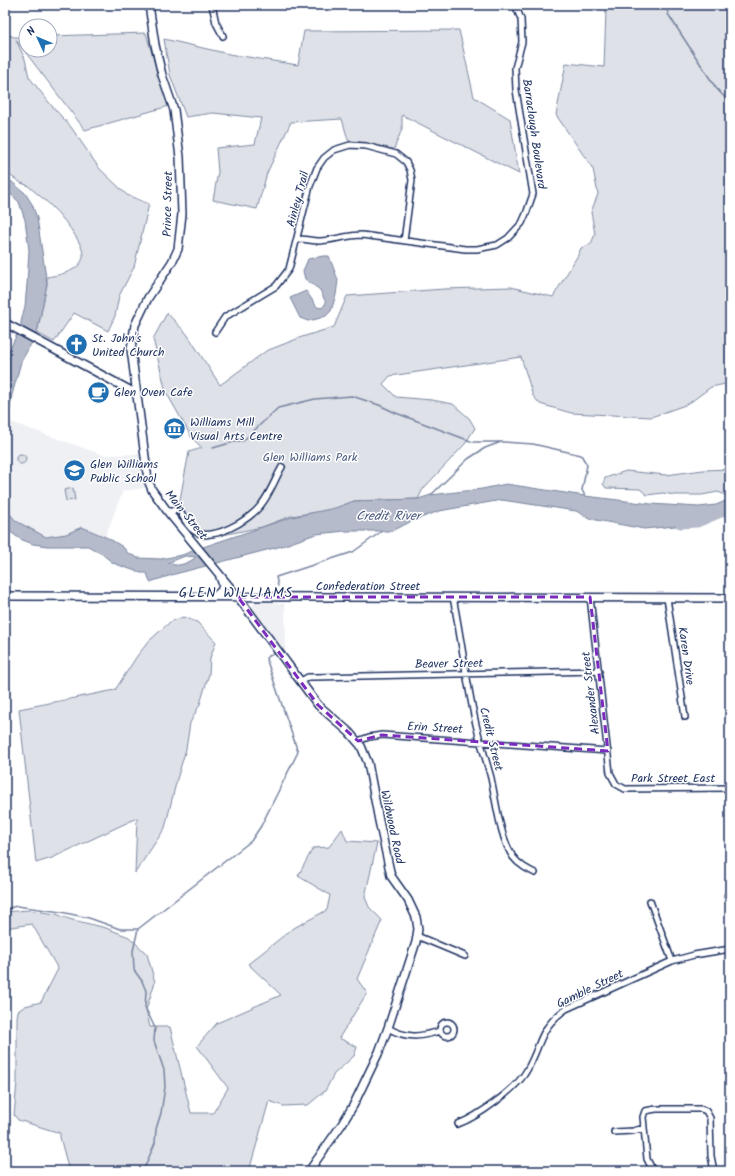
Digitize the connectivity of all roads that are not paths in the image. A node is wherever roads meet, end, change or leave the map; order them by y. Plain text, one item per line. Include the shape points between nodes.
1 (149, 5) edge
2 (212, 5) edge
3 (515, 5) edge
4 (223, 36) dead end
5 (298, 238) junction
6 (404, 241) junction
7 (5, 323) edge
8 (215, 332) dead end
9 (136, 394) junction
10 (282, 467) dead end
11 (168, 512) junction
12 (215, 569) junction
13 (5, 596) edge
14 (215, 596) junction
15 (238, 597) junction
16 (453, 597) junction
17 (590, 597) junction
18 (667, 598) junction
19 (730, 598) edge
20 (599, 671) junction
21 (466, 674) junction
22 (301, 681) junction
23 (684, 717) dead end
24 (358, 741) junction
25 (481, 741) junction
26 (608, 751) junction
27 (616, 784) joint
28 (730, 788) edge
29 (535, 873) dead end
30 (650, 901) dead end
31 (417, 936) junction
32 (730, 949) edge
33 (465, 956) dead end
34 (672, 961) junction
35 (388, 1028) junction
36 (440, 1031) dead end
37 (458, 1124) dead end
38 (644, 1128) junction
39 (614, 1132) dead end
40 (309, 1171) edge
41 (653, 1171) edge
42 (714, 1171) edge

1 - 9 street, Prince Street via 162,75 174,110 180,157 182,214 178,248 135,325 131,349
2 - 4 street via 216,23
3 - 6 street, Barraclough Boulevard via 520,19 522,42 516,68 516,90 532,194 526,214 516,230 497,245 465,250
5 - 6 street, Barraclough Boulevard via 320,241 362,235
5 - 6 street, Ainley Trail via 310,186 317,168 334,150 350,145 366,146 396,154 406,162 412,180
5 - 8 street, Ainley Trail via 288,269 276,286 225,317
7 - 9 street
9 - 11 street, Main Street via 148,480
10 - 11 street via 254,514 227,530 203,534 194,531 186,523 179,509
11 - 12 street, Main Street
12 - 14 street via 223,585
12 - 15 street, Main Street
13 - 14 street, Confederation Street
14 - 15 street, Confederation Street
15 - 16 street, Confederation Street
15 - 22 street, Wildwood Road
16 - 17 street, Confederation Street
16 - 21 street, Credit Street
17 - 18 street, Confederation Street
17 - 20 street, Alexander Street
18 - 19 street, Confederation Street
18 - 23 street, Karen Drive
20 - 21 street, Beaver Street
20 - 26 street, Alexander Street
21 - 22 street, Beaver Street via 308,677
21 - 25 street, Credit Street
22 - 24 street, Wildwood Road via 318,705
24 - 25 street, Erin Street via 382,735
24 - 31 street, Wildwood Road via 368,763 391,876 416,916
25 - 26 street, Erin Street
25 - 29 street, Credit Street via 509,849 522,866
26 - 27 street, Alexander Street via 610,773
27 - 28 street, Park Street East via 630,790
30 - 34 street
31 - 33 street
31 - 35 street, Wildwood Road
32 - 34 street, Gamble Street via 694,954
34 - 37 street, Gamble Street via 559,1014 542,1034 529,1066 518,1082 476,1116
35 - 36 street via 398,1034 409,1036
35 - 40 street, Wildwood Road via 353,1106
38 - 39 street
38 - 41 street via 647,1159
38 - 42 street via 645,1111 706,1111 710,1118

